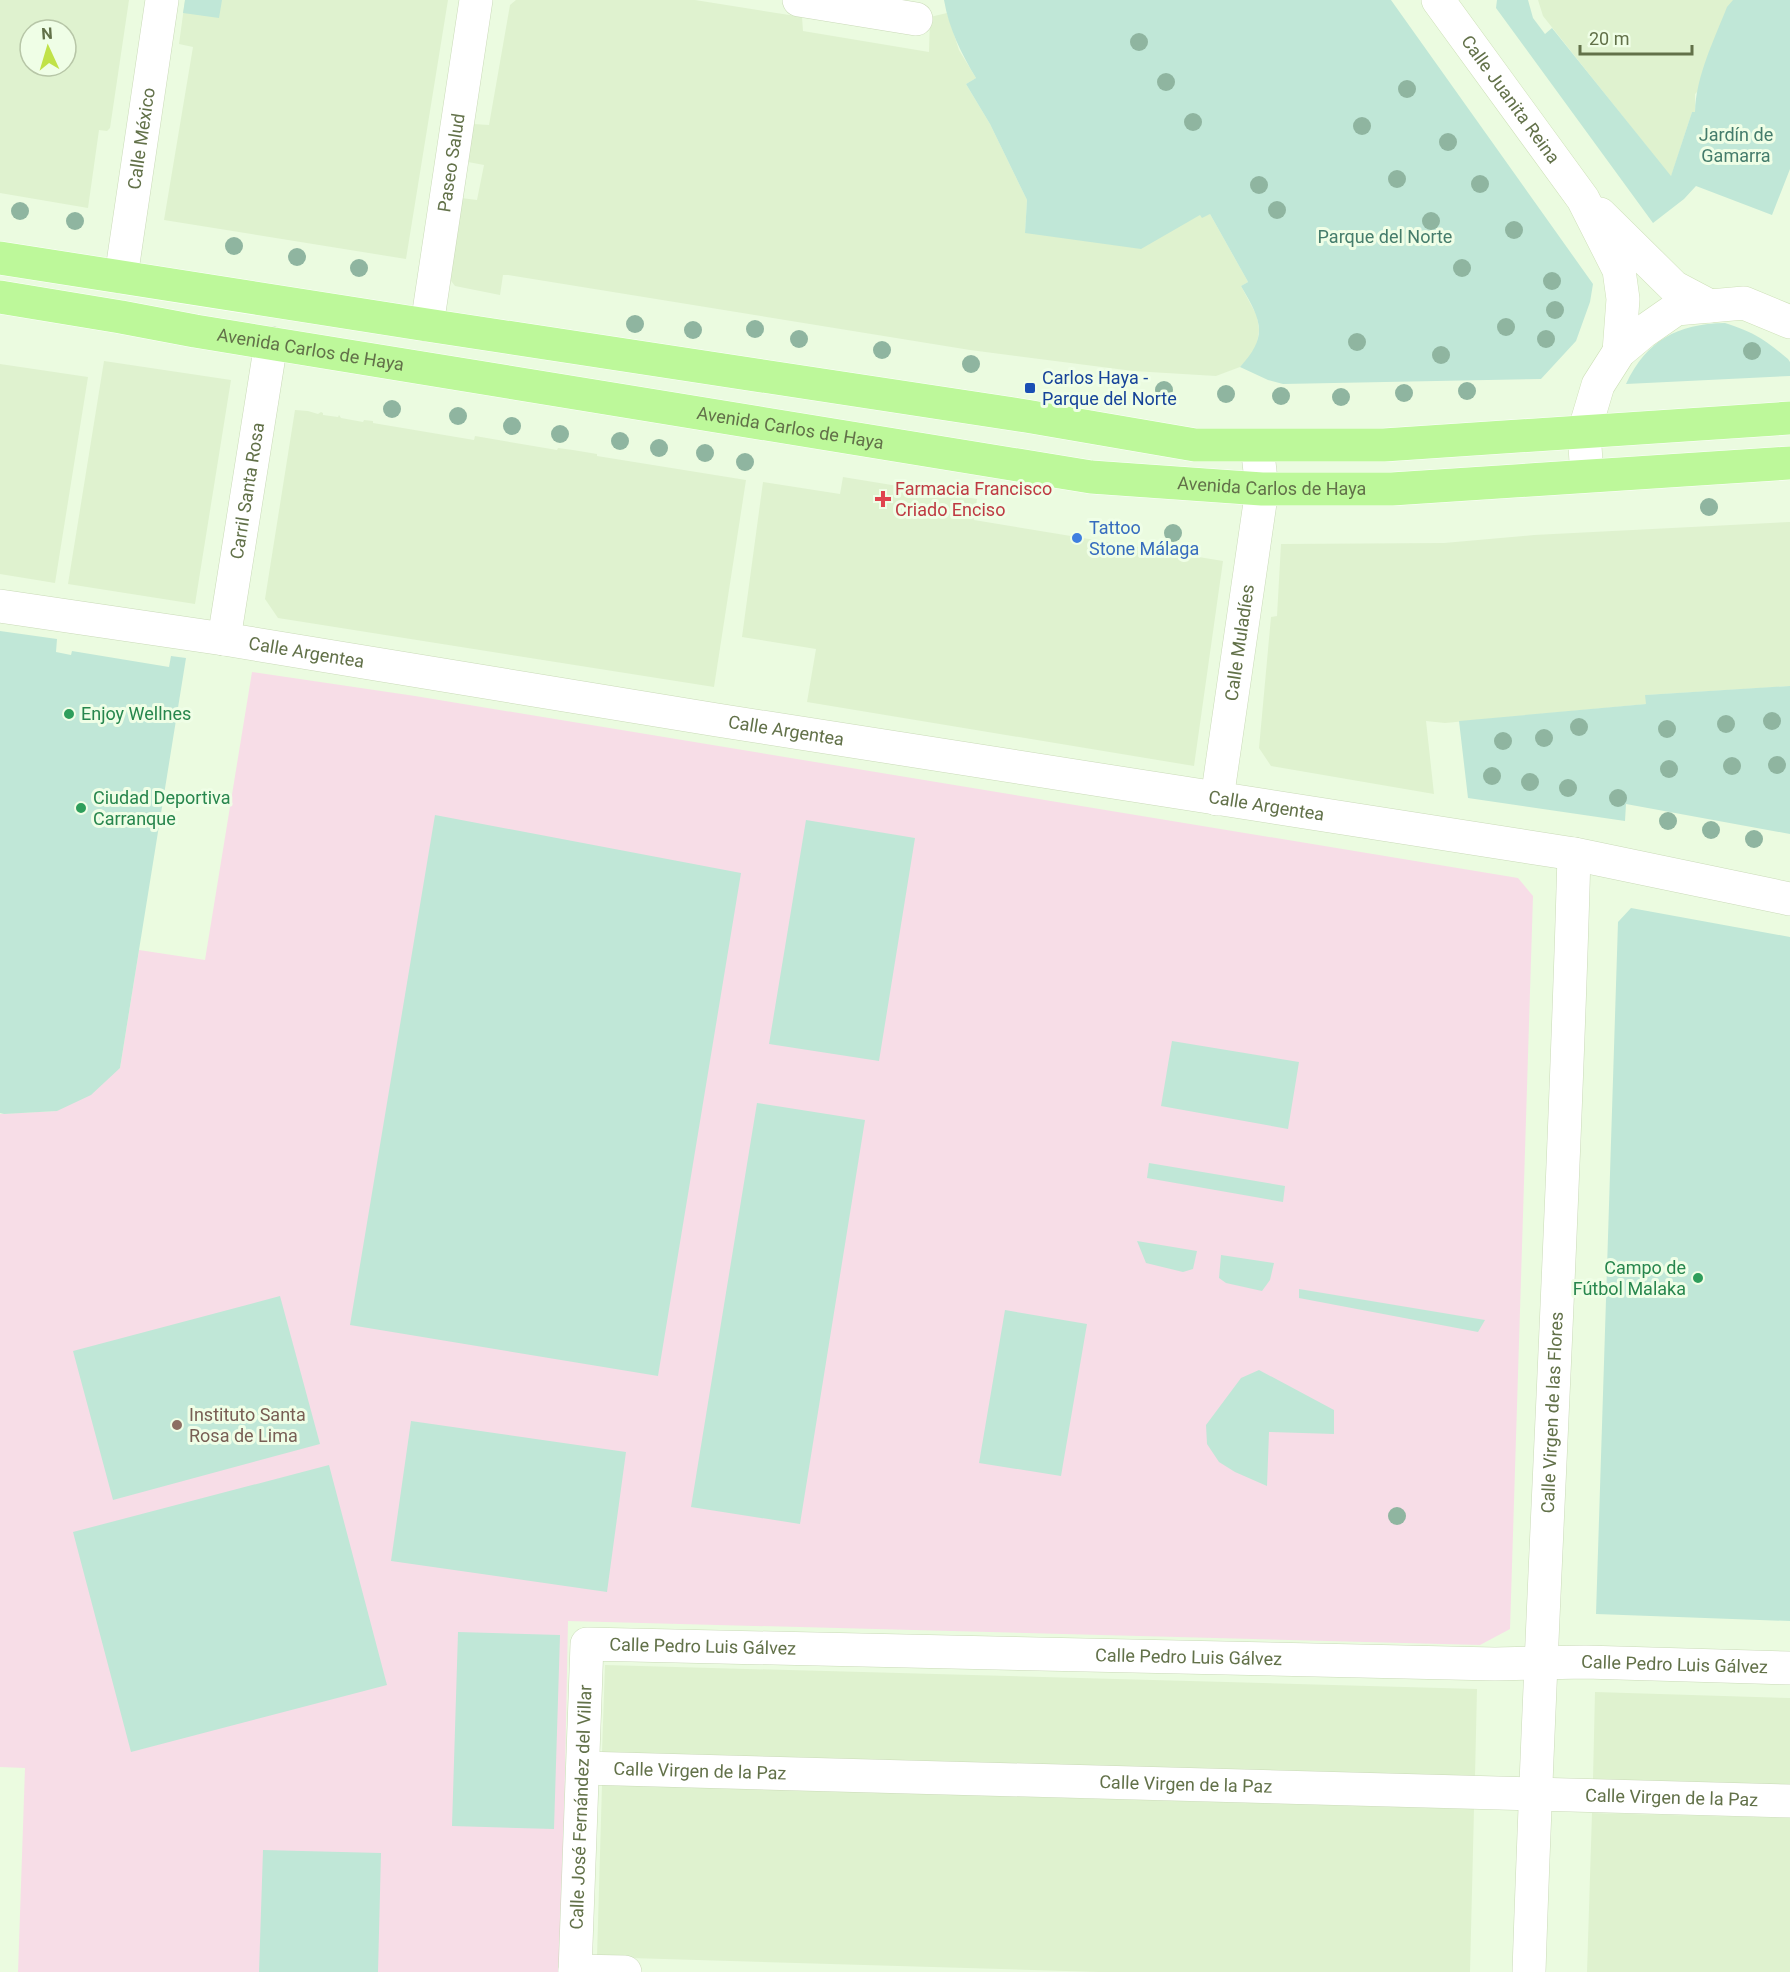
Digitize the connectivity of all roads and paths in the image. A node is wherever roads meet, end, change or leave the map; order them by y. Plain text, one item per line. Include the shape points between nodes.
1 (162, 0) edge
2 (476, 0) edge
3 (799, 0) edge
4 (1441, 2) edge
5 (916, 19) dead end
6 (1583, 199) junction
7 (0, 258) edge
8 (121, 277) junction
9 (0, 297) edge
10 (1710, 306) junction
11 (1790, 322) edge
12 (427, 325) junction
13 (271, 344) junction
14 (1619, 352) junction
15 (1790, 418) edge
16 (1584, 432) junction
17 (1257, 445) junction
18 (1790, 463) edge
19 (1587, 476) junction
20 (1263, 489) junction
21 (0, 606) edge
22 (224, 639) junction
23 (1217, 799) junction
24 (1574, 854) junction
25 (1790, 899) edge
26 (587, 1644) joint
27 (1540, 1663) junction
28 (1790, 1668) edge
29 (583, 1768) junction
30 (1534, 1794) junction
31 (1790, 1801) edge
32 (575, 1971) edge
33 (625, 1972) edge
34 (1529, 1972) edge

1 - 8 street, Calle México
2 - 12 street, Paseo Salud
3 - 5 street
4 - 6 street, Calle Juanita Reina
6 - 10 street, Calle Juanita Reina via 1674,286
6 - 14 street, Calle Juanita Reina via 1619,270 1623,299
7 - 8 main road
8 - 12 main road
9 - 13 main road, Avenida Carlos de Haya
10 - 11 street via 1744,303
10 - 14 street via 1676,309
12 - 17 main road via 1195,445
13 - 20 main road, Avenida Carlos de Haya via 1091,477
13 - 22 street, Carril Santa Rosa
14 - 16 street via 1598,385
15 - 16 main road
16 - 17 main road via 1384,445
16 - 19 street
17 - 20 street, Calle Muladíes
18 - 19 main road, Avenida Carlos de Haya
19 - 20 main road, Avenida Carlos de Haya via 1392,489
20 - 23 street, Calle Muladíes
21 - 22 street, Calle Argentea
22 - 23 street, Calle Argentea
23 - 24 street, Calle Argentea
24 - 25 street, Calle Argentea
24 - 27 street, Calle Virgen de las Flores
26 - 27 street, Calle Pedro Luis Gálvez
26 - 29 street, Calle José Fernández del Villar
27 - 28 street, Calle Pedro Luis Gálvez
27 - 30 street, Calle Virgen de las Flores
29 - 30 street, Calle Virgen de la Paz
29 - 32 street, Calle José Fernández del Villar
30 - 31 street, Calle Virgen de la Paz
30 - 34 street, Calle Virgen de las Flores
32 - 33 street

